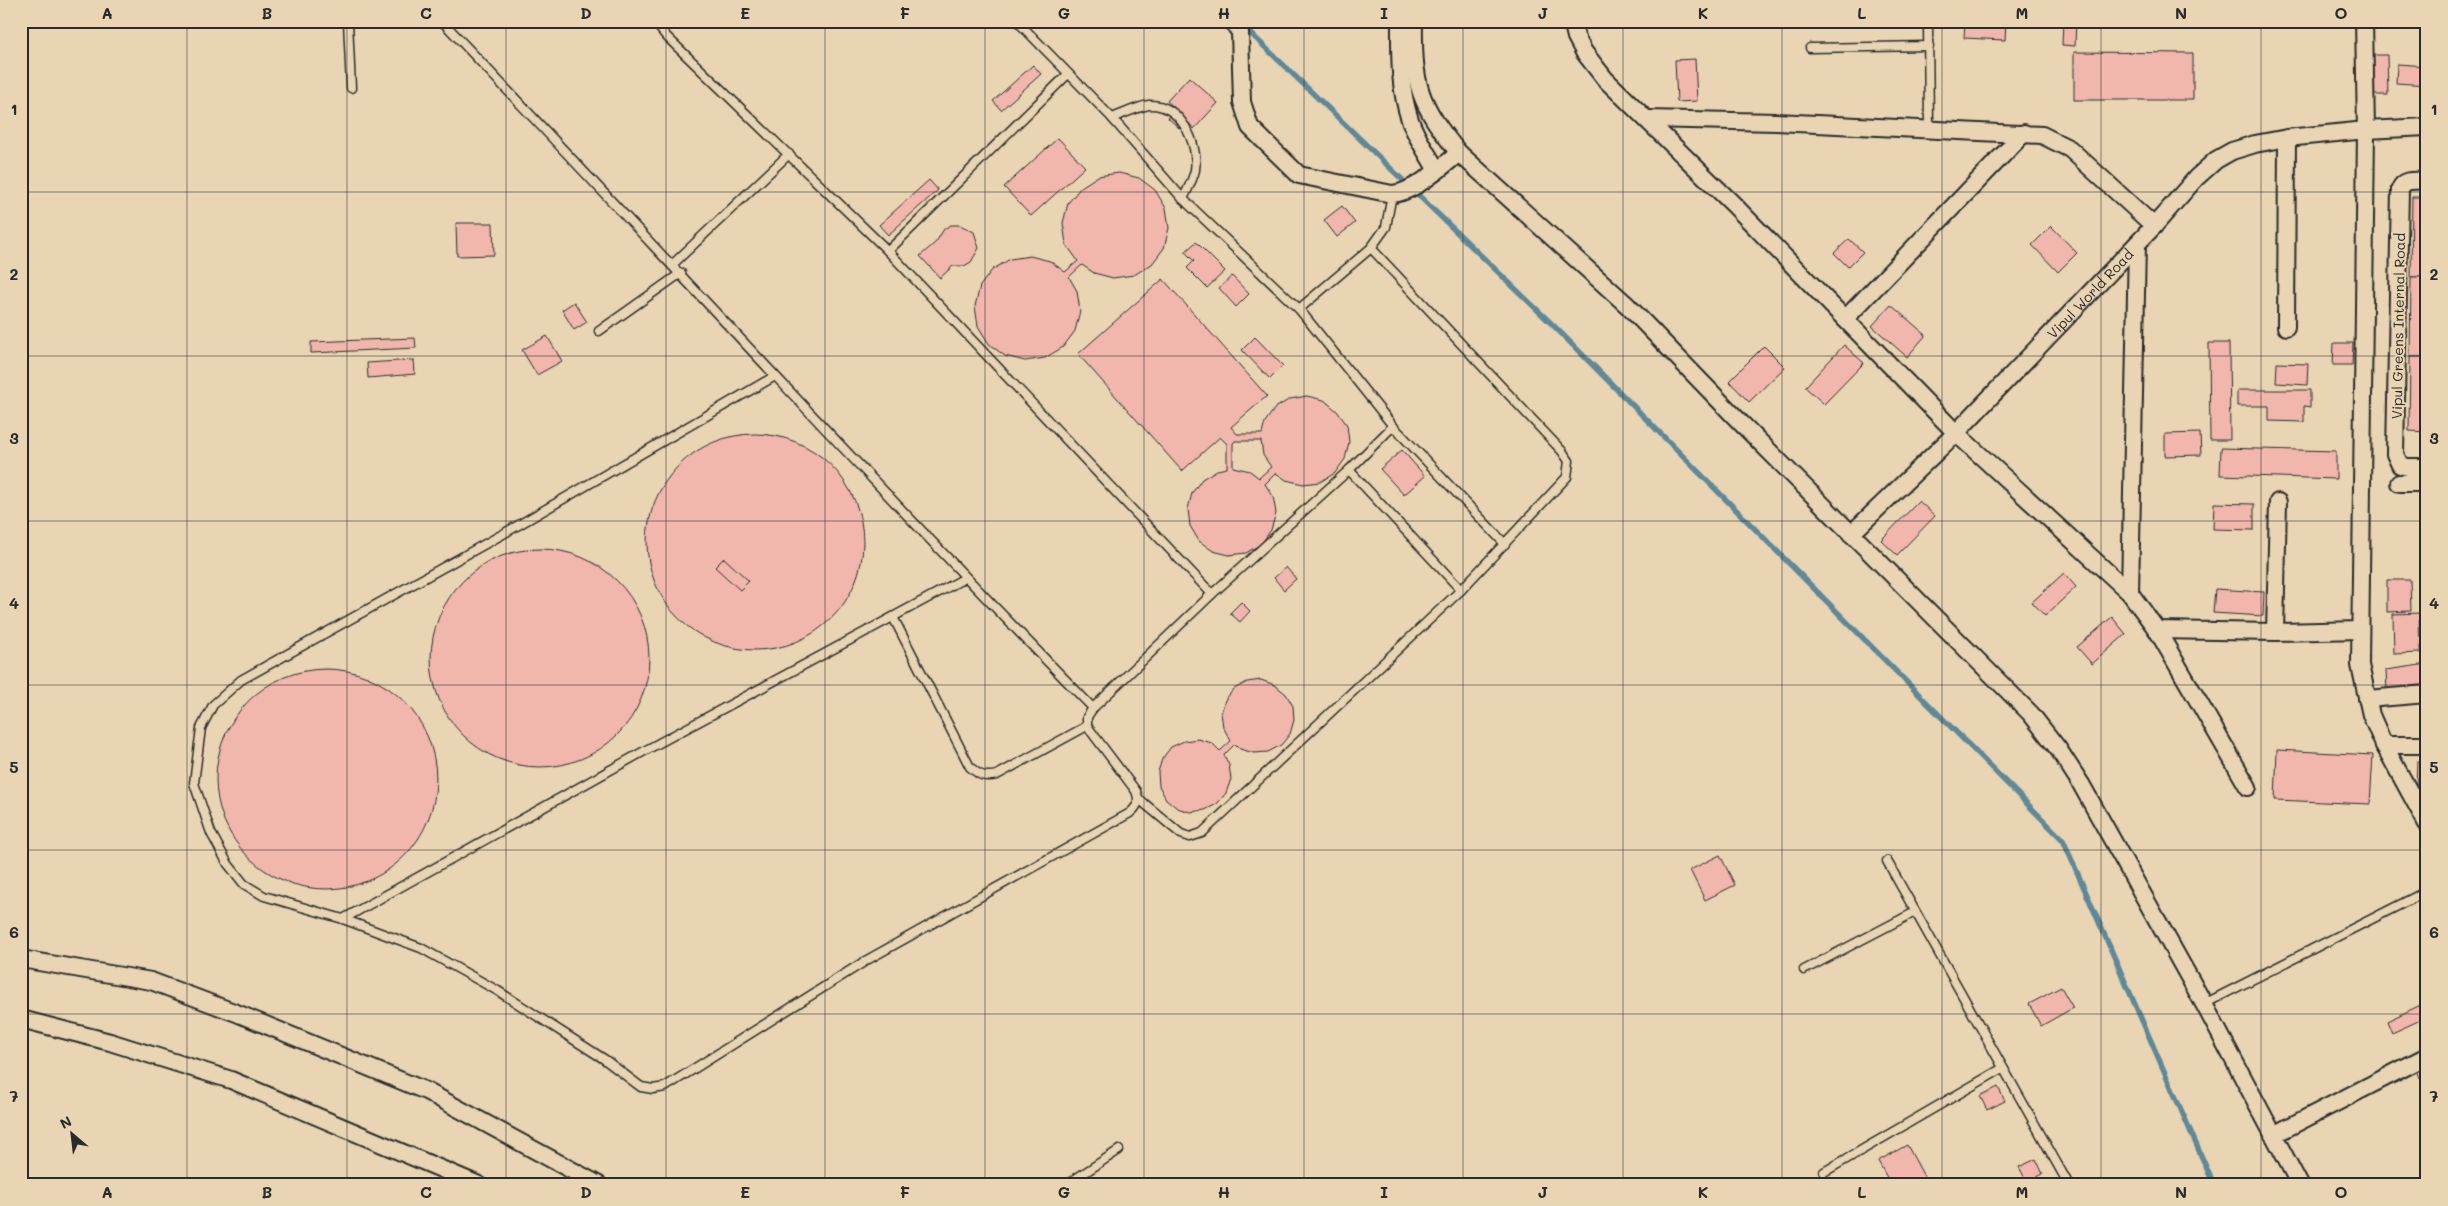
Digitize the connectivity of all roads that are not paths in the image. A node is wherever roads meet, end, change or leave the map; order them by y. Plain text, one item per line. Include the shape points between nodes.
1 (348, 21) edge
2 (442, 21) edge
3 (654, 21) edge
4 (1017, 21) edge
5 (1232, 21) edge
6 (1400, 21) edge
7 (1414, 21) edge
8 (1572, 21) edge
9 (1928, 21) edge
10 (2364, 21) edge
11 (1929, 46) junction
12 (1810, 48) dead end
13 (1068, 74) junction
14 (351, 88) dead end
15 (1112, 118) junction
16 (1647, 119) junction
17 (2427, 127) edge
18 (1929, 129) junction
19 (2366, 130) junction
20 (2024, 133) junction
21 (2287, 138) junction
22 (789, 154) junction
23 (1459, 154) junction
24 (1437, 171) junction
25 (2427, 181) edge
26 (1399, 193) junction
27 (1183, 199) junction
28 (2154, 226) junction
29 (2137, 244) junction
30 (1371, 248) junction
31 (888, 250) junction
32 (673, 264) junction
33 (681, 273) junction
34 (1299, 309) junction
35 (1845, 319) junction
36 (2286, 327) dead end
37 (599, 331) dead end
38 (775, 376) junction
39 (1393, 426) junction
40 (1956, 433) junction
41 (2427, 467) edge
42 (1349, 470) junction
43 (2399, 483) dead end
44 (2427, 483) edge
45 (2278, 502) dead end
46 (1851, 534) junction
47 (1505, 544) junction
48 (965, 578) junction
49 (1461, 590) junction
50 (2130, 593) junction
51 (1212, 594) junction
52 (893, 617) junction
53 (2157, 630) junction
54 (2360, 630) junction
55 (2275, 632) junction
56 (2427, 694) edge
57 (2367, 699) junction
58 (1092, 708) junction
59 (1086, 726) junction
60 (2384, 745) junction
61 (2427, 745) edge
62 (2248, 787) dead end
63 (1139, 799) junction
64 (2427, 824) edge
65 (1886, 861) dead end
66 (2427, 891) edge
67 (1915, 912) junction
68 (343, 919) junction
69 (21, 959) edge
70 (1804, 970) dead end
71 (2204, 1004) junction
72 (21, 1019) edge
73 (2427, 1056) edge
74 (2003, 1068) junction
75 (2272, 1135) junction
76 (1120, 1150) dead end
77 (1824, 1172) dead end
78 (479, 1185) edge
79 (599, 1185) edge
80 (1066, 1185) edge
81 (2069, 1185) edge
82 (2300, 1185) edge

1 - 14 lane
2 - 32 lane
3 - 22 lane
4 - 13 lane
5 - 26 street via 1240,32 1242,102 1250,126 1299,175
6 - 24 street via 1404,98 1411,121
7 - 23 street via 1413,57 1422,99 1439,129
8 - 16 street via 1584,52 1605,79
9 - 11 lane
10 - 19 street
11 - 12 lane
11 - 18 lane
13 - 15 lane
13 - 31 lane
15 - 27 lane
15 - 27 lane via 1156,106 1168,108 1186,126 1194,151 1195,170
16 - 18 street
16 - 35 street
17 - 19 street, Vipul World Road
18 - 20 street
19 - 21 street, Vipul World Road
19 - 54 street
20 - 28 street via 2042,136 2070,149
20 - 35 street
21 - 28 street, Vipul World Road via 2232,151 2216,160
21 - 36 street
22 - 31 lane
22 - 32 lane
23 - 24 street
23 - 46 street via 1627,306
24 - 26 street
25 - 41 street, Vipul Greens Internal Road via 2406,182 2400,189 2396,454 2400,464
26 - 30 lane via 1386,227
27 - 34 lane
28 - 29 street, Vipul World Road
29 - 40 street, Vipul World Road
29 - 50 street
30 - 34 lane
30 - 47 lane via 1569,460 1568,477
31 - 51 lane
32 - 33 lane
33 - 37 lane
33 - 38 lane
34 - 39 lane
35 - 40 street
38 - 48 lane
38 - 68 lane via 241,680 213,705 201,728 194,783 212,833 228,864 244,884 264,896
39 - 42 lane
39 - 47 lane
40 - 46 street, Vipul World Road
40 - 50 street
42 - 49 lane
42 - 51 lane
43 - 44 street
45 - 55 street
46 - 71 street via 2031,714 2059,750
47 - 49 lane
48 - 52 lane
48 - 58 lane
49 - 63 lane via 1202,834 1190,837 1181,834
50 - 53 street
51 - 58 lane
52 - 59 lane via 970,767 978,774 986,778 996,775
52 - 68 lane
53 - 55 street
53 - 62 street
54 - 55 street
54 - 57 street via 2360,665
56 - 57 street
57 - 60 street
58 - 59 lane via 1086,717
59 - 63 lane
60 - 61 street
60 - 64 street
63 - 68 lane via 1137,808 1130,814 867,960 665,1087 653,1089 641,1086 498,991 421,948
65 - 67 lane
66 - 71 lane
67 - 70 lane
67 - 74 lane
69 - 79 street via 151,981 239,1014 426,1091
71 - 75 street
72 - 78 street via 110,1042 231,1080
73 - 75 street
74 - 77 lane
74 - 81 lane
75 - 82 street
76 - 80 lane

